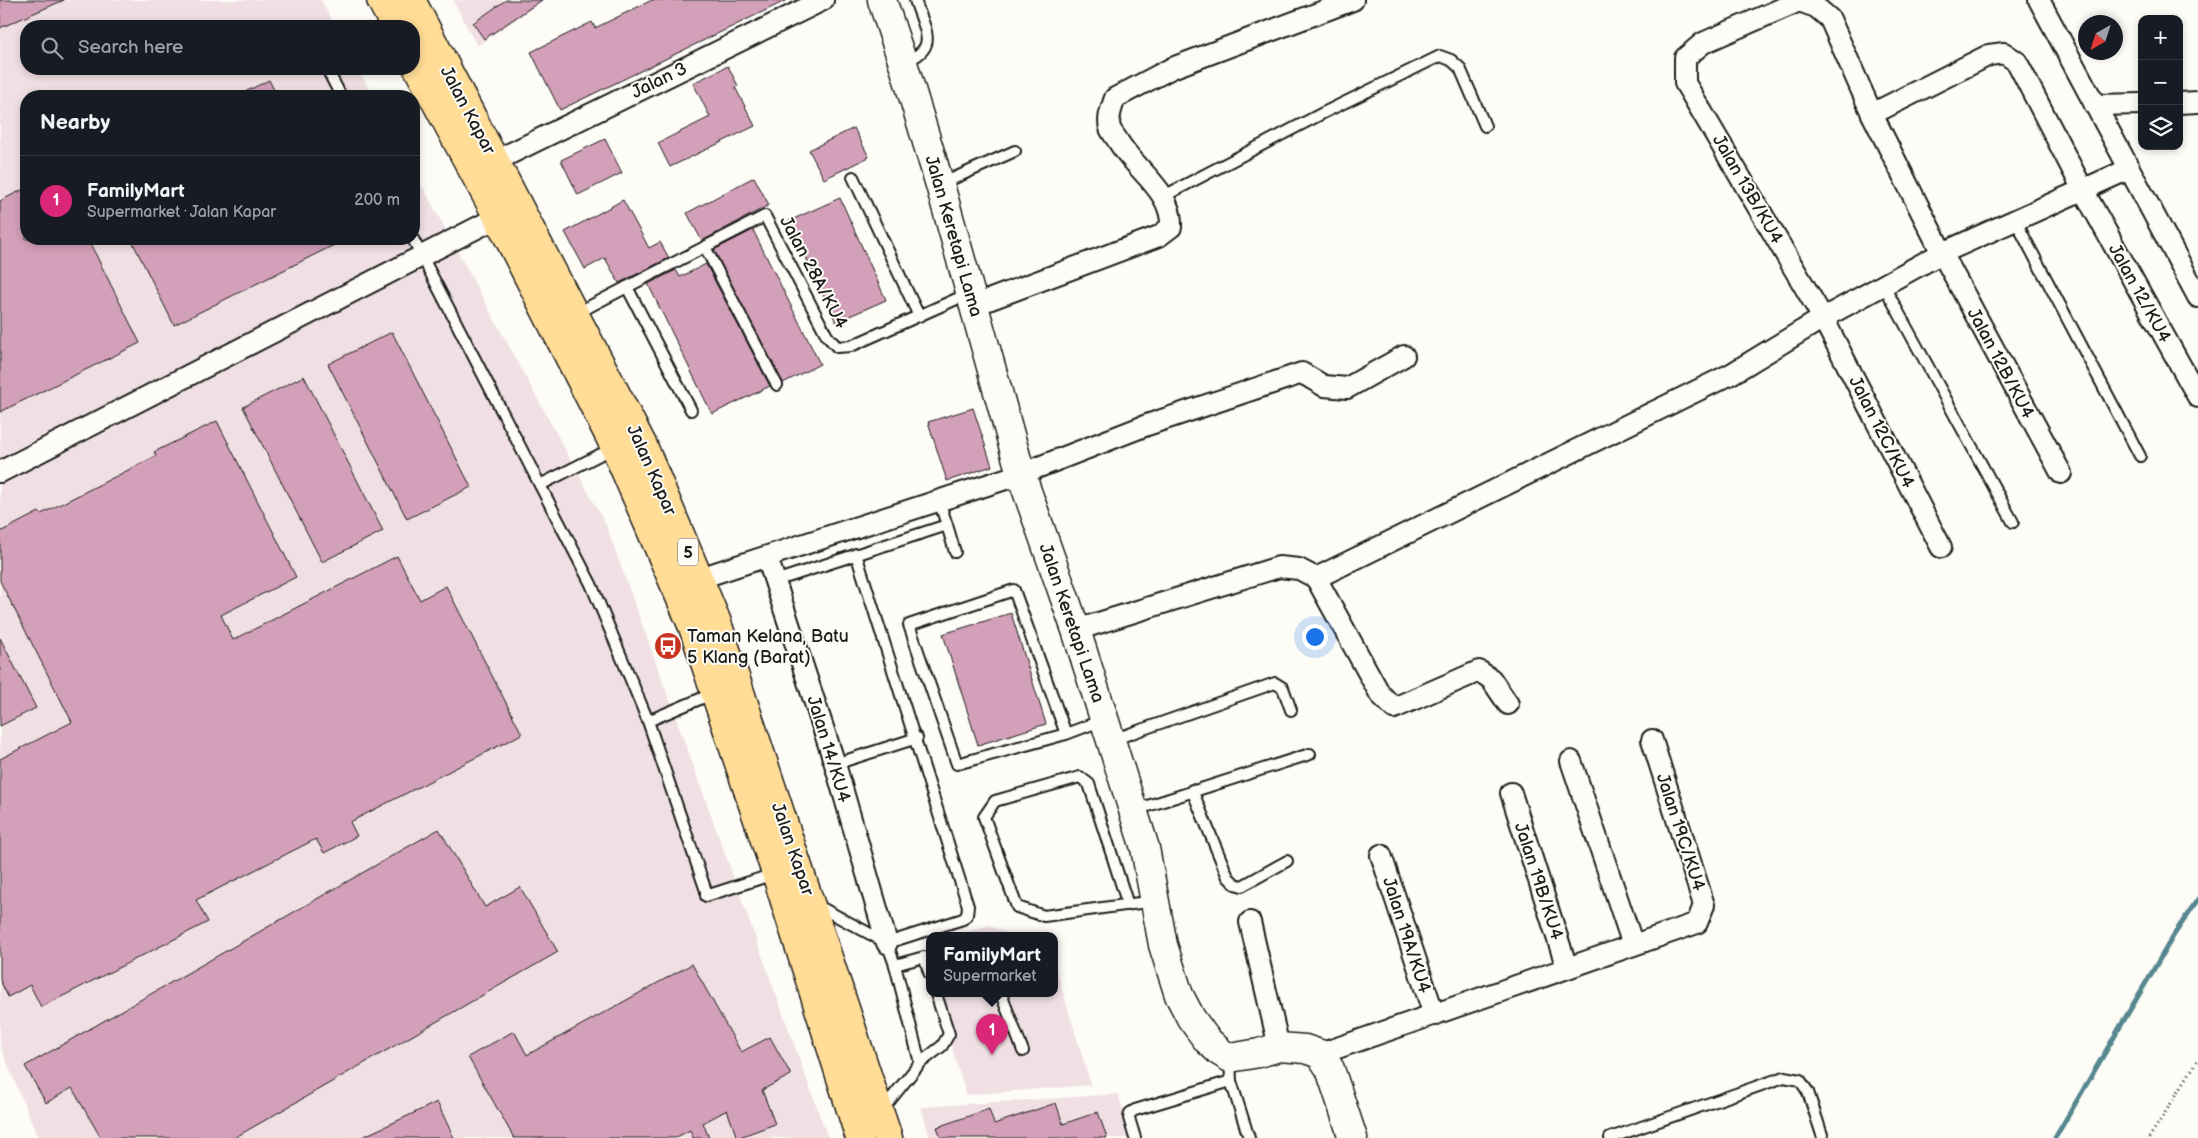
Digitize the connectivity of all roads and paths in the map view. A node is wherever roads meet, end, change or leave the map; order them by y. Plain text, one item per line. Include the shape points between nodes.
1 (381, 0) edge
2 (411, 0) edge
3 (824, 0) edge
4 (882, 0) edge
5 (915, 0) edge
6 (1353, 0) edge
7 (2040, 0) edge
8 (392, 20) edge
9 (1685, 58) joint
10 (904, 63) junction
11 (420, 71) edge
12 (330, 75) edge
13 (338, 90) edge
14 (2198, 102) edge
15 (2183, 103) edge
16 (2095, 104) junction
17 (2138, 104) edge
18 (1872, 114) junction
19 (1485, 126) dead end
20 (1015, 151) dead end
21 (495, 161) junction
22 (2129, 169) junction
23 (853, 177) dead end
24 (940, 185) junction
25 (2082, 188) junction
26 (1164, 196) junction
27 (498, 217) junction
28 (2015, 220) junction
29 (705, 247) junction
30 (417, 248) edge
31 (1942, 253) junction
32 (1883, 284) junction
33 (627, 287) junction
34 (2198, 297) edge
35 (973, 299) junction
36 (574, 314) junction
37 (919, 316) junction
38 (1822, 318) junction
39 (1404, 356) dead end
40 (777, 385) dead end
41 (2198, 397) edge
42 (692, 410) dead end
43 (615, 447) junction
44 (2140, 456) dead end
45 (0, 472) edge
46 (2061, 473) dead end
47 (1021, 474) junction
48 (540, 485) junction
49 (939, 501) junction
50 (2013, 522) dead end
51 (947, 525) junction
52 (1941, 547) dead end
53 (955, 552) dead end
54 (856, 554) junction
55 (767, 557) junction
56 (700, 578) junction
57 (1316, 578) junction
58 (775, 581) junction
59 (1076, 630) junction
60 (715, 693) junction
61 (1508, 704) dead end
62 (1291, 710) dead end
63 (648, 721) junction
64 (1108, 730) junction
65 (1066, 734) junction
66 (916, 738) junction
67 (1652, 740) dead end
68 (1310, 754) dead end
69 (1571, 761) dead end
70 (835, 764) junction
71 (1192, 790) junction
72 (1511, 794) dead end
73 (1133, 810) junction
74 (1381, 855) dead end
75 (1287, 861) dead end
76 (776, 873) junction
77 (1155, 901) junction
78 (811, 902) junction
79 (1128, 905) junction
80 (1250, 922) dead end
81 (887, 943) junction
82 (1632, 945) junction
83 (926, 956) edge
84 (895, 965) junction
85 (1567, 968) junction
86 (937, 997) edge
87 (1002, 997) edge
88 (1434, 1015) junction
89 (1280, 1046) junction
90 (1023, 1052) dead end
91 (1320, 1054) junction
92 (2198, 1060) edge
93 (920, 1063) junction
94 (1231, 1070) junction
95 (884, 1126) edge
96 (860, 1138) edge
97 (1135, 1138) edge
98 (1249, 1138) edge
99 (1353, 1138) edge
100 (1610, 1138) edge
101 (1823, 1138) edge
102 (2149, 1138) edge

1 - 8 highway
2 - 21 highway, Jalan Kapar / 5
3 - 21 street, Jalan 3
4 - 10 street, Jalan Keretapi Lama
5 - 10 lane via 928,40 919,57
6 - 26 street via 1172,68 1115,98 1110,128 1126,156
7 - 16 street
9 - 18 street, Jalan 12B/KU4 via 1703,43 1799,1 1816,7 1830,19
9 - 38 street, Jalan 13B/KU4 via 1685,82
10 - 24 street, Jalan Keretapi Lama
11 - 27 highway, Jalan Kapar / 5
12 - 13 lane
14 - 15 street
16 - 17 street
16 - 22 street
18 - 25 street, Jalan 12/KU4 via 1989,55 2004,53 2017,62
18 - 31 street, Jalan 12B/KU4
19 - 26 lane via 1460,68 1440,56
20 - 24 lane
21 - 36 highway, Jalan Kapar / 5
22 - 25 street
22 - 34 street
23 - 37 lane
24 - 35 street, Jalan Keretapi Lama
25 - 28 street
25 - 41 street, Jalan 12/KU4
26 - 35 street via 1172,215 1171,227 1160,236
27 - 30 street
27 - 43 highway, Jalan Kapar / 5
28 - 31 street
28 - 44 lane
29 - 33 lane
29 - 37 lane, Jalan 28A/KU4 via 765,216 827,336 837,347 851,346
29 - 40 lane
30 - 45 street
30 - 48 lane
31 - 32 street
31 - 46 street, Jalan 12B/KU4
32 - 38 street
32 - 50 lane
33 - 36 lane
33 - 42 lane
35 - 37 lane, Jalan 28A/KU4
35 - 47 street, Jalan Keretapi Lama
36 - 56 highway, Jalan Kapar / 5 via 643,446
38 - 52 street, Jalan 12C/KU4
38 - 57 street via 1731,374
39 - 47 street via 1347,388 1324,386 1302,373 1252,388
43 - 48 lane
43 - 60 highway, Jalan Kapar / 5 via 693,627
47 - 49 street
47 - 59 street, Jalan Keretapi Lama
48 - 63 lane via 591,584
49 - 51 lane
49 - 55 street
51 - 53 lane
51 - 54 lane
54 - 58 lane
54 - 66 lane
55 - 56 street
55 - 58 street, Jalan 14/KU4
56 - 78 highway, Jalan Kapar / 5
57 - 59 street via 1299,569 1278,567
57 - 61 street via 1380,694 1394,708 1479,671 1491,679
58 - 70 street, Jalan 14/KU4
59 - 64 street, Jalan Keretapi Lama
60 - 63 lane
60 - 76 highway, Jalan Kapar / 5
62 - 64 lane via 1283,688 1275,683
63 - 76 lane via 706,896
64 - 65 lane
64 - 73 street, Jalan Keretapi Lama
65 - 65 lane via 958,764 909,625 1014,590
66 - 70 lane
66 - 81 lane via 968,906 967,915
67 - 82 street, Jalan 19C/KU4 via 1704,905 1697,923
68 - 71 lane
69 - 82 street
70 - 81 street, Jalan 14/KU4
71 - 73 lane
71 - 75 lane via 1228,877 1235,884 1242,886
72 - 85 street, Jalan 19B/KU4
73 - 77 street, Jalan Keretapi Lama via 1145,848
74 - 88 street, Jalan 19A/KU4
76 - 96 highway, Jalan Kapar / 5
77 - 79 lane
77 - 94 street, Jalan Keretapi Lama via 1163,945 1179,995 1191,1018
78 - 81 lane
78 - 95 highway, Jalan Kapar / 5
79 - 79 lane via 1044,916 1017,907 984,817 995,801 1080,776 1089,784
80 - 89 street
81 - 84 lane
82 - 85 street
83 - 84 lane
84 - 93 lane
85 - 88 street
86 - 93 lane via 949,1034 942,1046
87 - 90 lane
88 - 91 street
89 - 91 street
89 - 94 street via 1259,1053
91 - 99 street via 1330,1069
92 - 102 path
93 - 95 lane
94 - 97 lane via 1130,1112
94 - 98 lane
100 - 101 lane via 1784,1077 1800,1080 1808,1092

